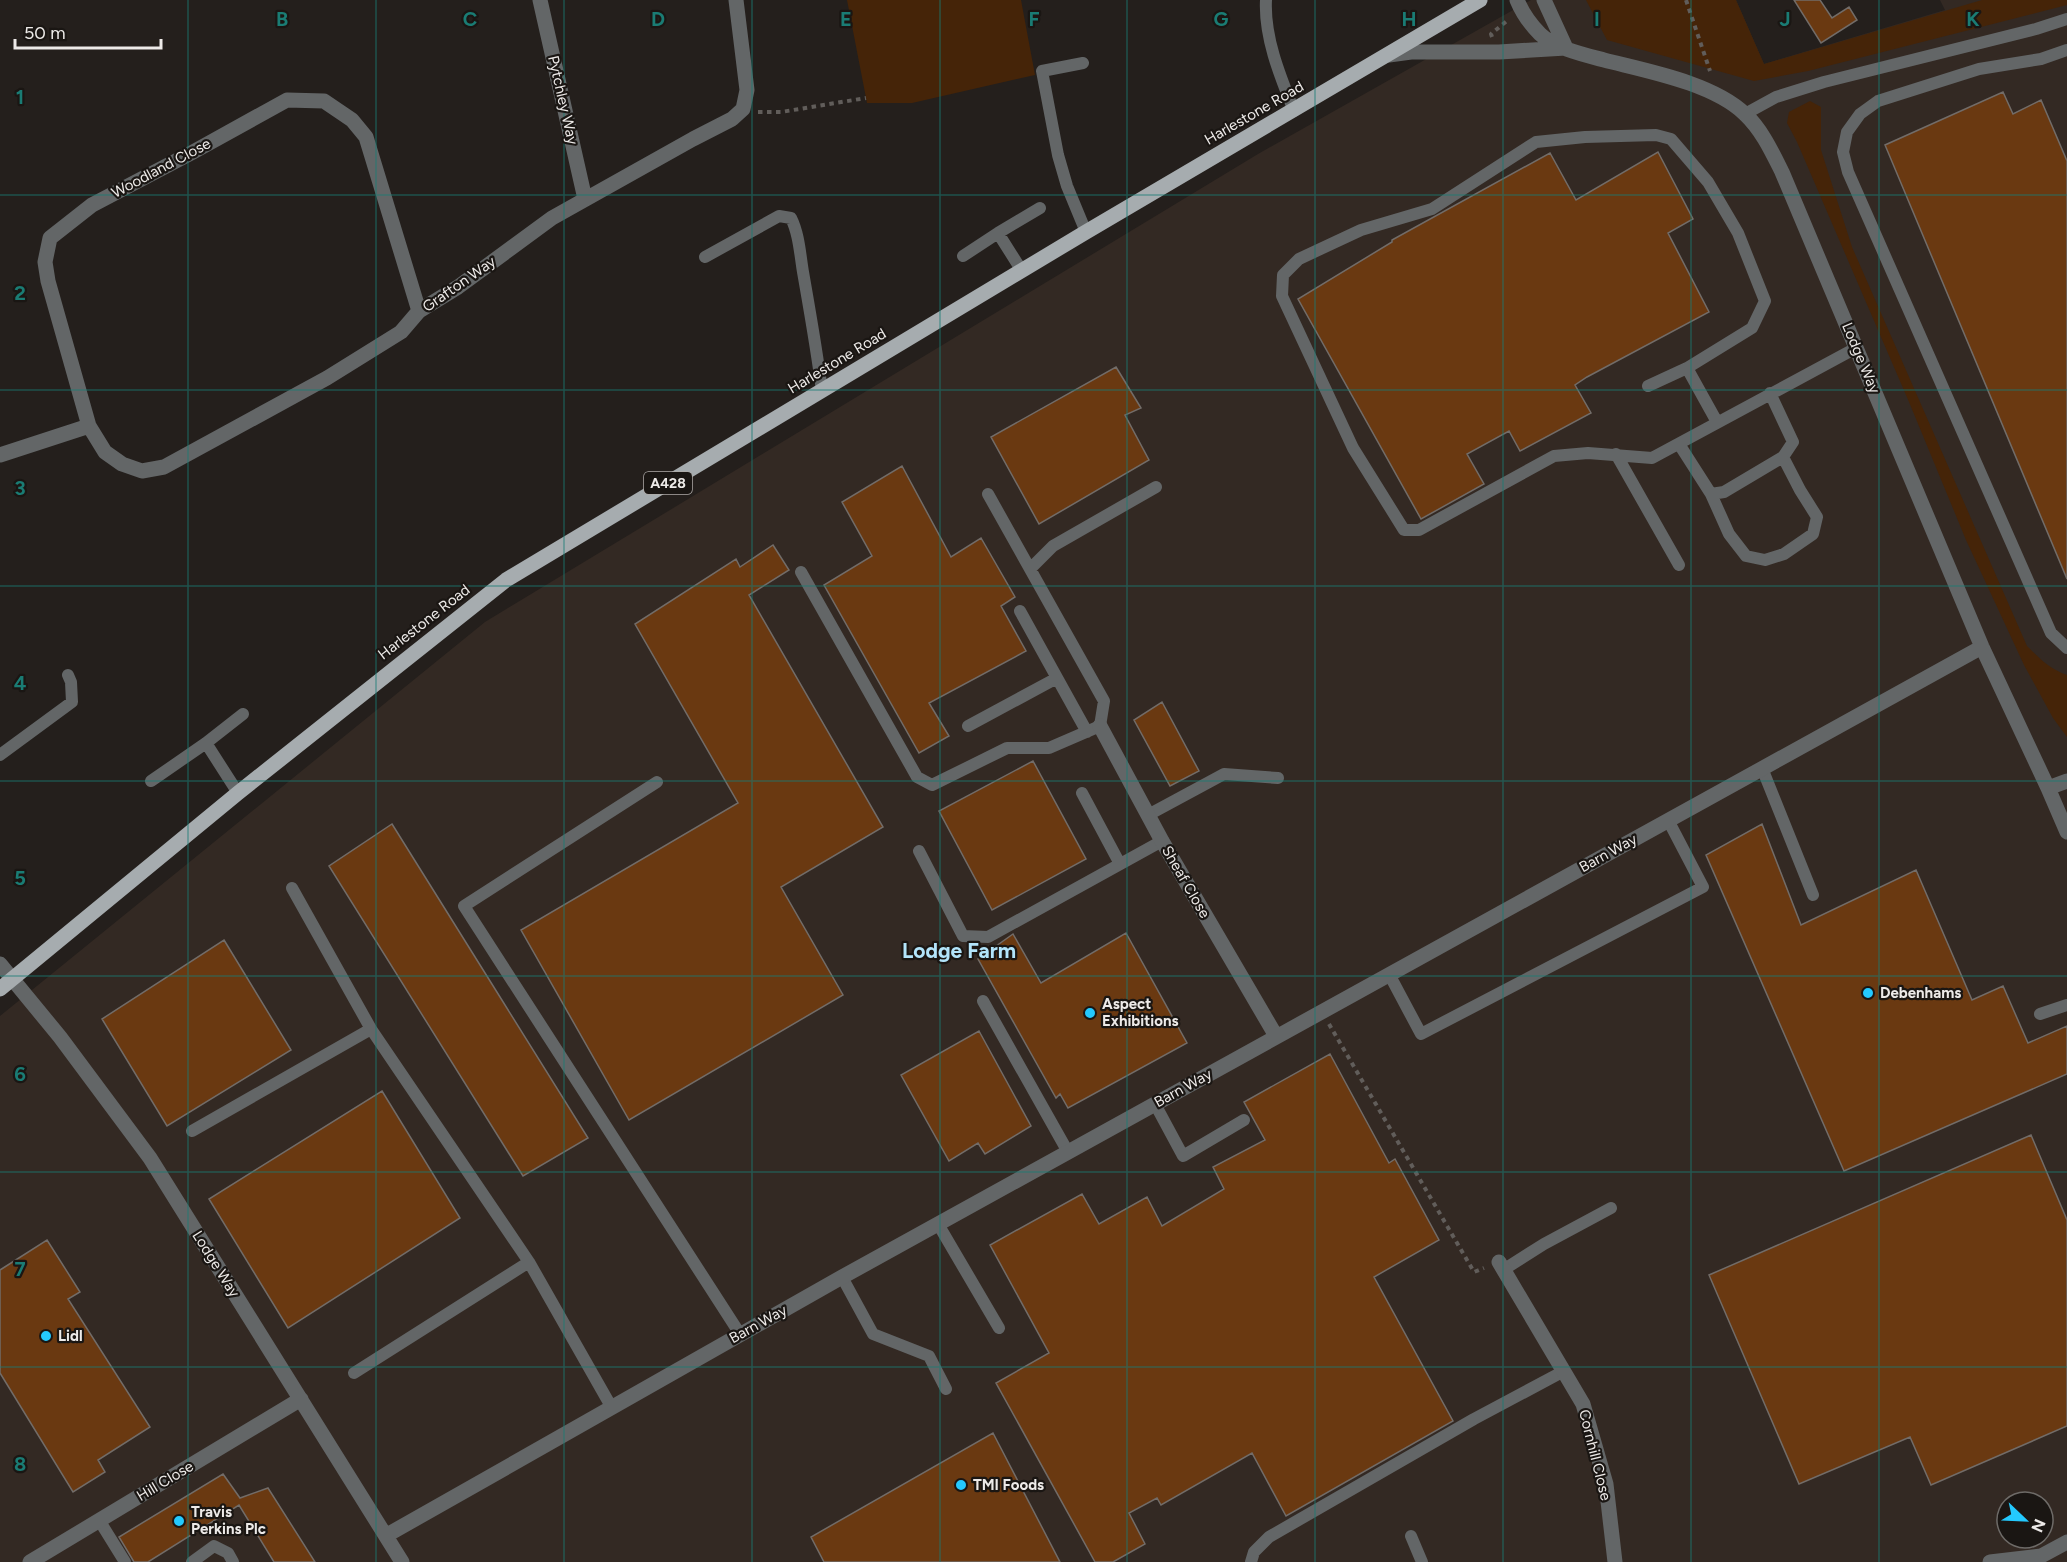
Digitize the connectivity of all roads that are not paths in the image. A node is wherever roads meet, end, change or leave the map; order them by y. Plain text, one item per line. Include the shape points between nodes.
1 (540, 0) edge
2 (736, 0) edge
3 (1266, 0) edge
4 (1480, 0) edge
5 (1516, 0) edge
6 (1544, 0) edge
7 (2067, 19) edge
8 (1566, 48) junction
9 (2067, 50) edge
10 (1389, 55) junction
11 (1083, 63) dead end
12 (1294, 111) junction
13 (1745, 114) junction
14 (585, 199) junction
15 (1040, 208) dead end
16 (1086, 232) junction
17 (998, 233) junction
18 (963, 256) dead end
19 (705, 257) dead end
20 (1022, 271) junction
21 (419, 311) junction
22 (1856, 348) junction
23 (1687, 368) junction
24 (1648, 386) dead end
25 (822, 391) junction
26 (1770, 393) junction
27 (1717, 422) junction
28 (88, 426) junction
29 (1679, 444) junction
30 (1616, 454) junction
31 (0, 455) edge
32 (1783, 457) junction
33 (1156, 487) dead end
34 (1711, 494) junction
35 (987, 495) dead end
36 (1679, 565) dead end
37 (1030, 569) junction
38 (801, 572) dead end
39 (1020, 611) dead end
40 (1982, 647) junction
41 (2067, 648) edge
42 (68, 675) dead end
43 (1057, 678) junction
44 (243, 714) dead end
45 (968, 726) dead end
46 (1093, 729) junction
47 (206, 744) junction
48 (0, 756) edge
49 (1762, 768) junction
50 (1278, 778) dead end
51 (151, 781) dead end
52 (2067, 781) edge
53 (657, 782) dead end
54 (2048, 788) junction
55 (238, 793) junction
56 (1082, 794) dead end
57 (1148, 815) junction
58 (1668, 820) junction
59 (2067, 832) edge
60 (1162, 841) junction
61 (919, 851) dead end
62 (1120, 864) junction
63 (292, 888) dead end
64 (1813, 895) dead end
65 (0, 964) edge
66 (1389, 974) junction
67 (6, 985) edge
68 (983, 1001) dead end
69 (2067, 1005) edge
70 (2040, 1014) dead end
71 (371, 1029) junction
72 (1276, 1036) junction
73 (1155, 1104) junction
74 (1244, 1120) dead end
75 (192, 1131) dead end
76 (1068, 1152) junction
77 (1611, 1208) dead end
78 (938, 1224) junction
79 (529, 1262) junction
80 (1501, 1266) joint
81 (842, 1277) junction
82 (999, 1328) dead end
83 (740, 1334) junction
84 (1564, 1371) junction
85 (354, 1373) dead end
86 (946, 1389) dead end
87 (301, 1399) junction
88 (612, 1408) junction
89 (99, 1520) junction
90 (387, 1535) junction
91 (1411, 1536) dead end
92 (2067, 1542) edge
93 (30, 1562) edge
94 (125, 1562) edge
95 (192, 1562) edge
96 (233, 1562) edge
97 (402, 1562) edge
98 (1251, 1562) edge
99 (1422, 1562) edge
100 (1615, 1562) edge
101 (1990, 1562) edge

1 - 14 street, Pytchley Way
2 - 14 street, Grafton Way via 747,90 743,109 732,119
3 - 12 lane via 1265,19 1281,80
4 - 10 main road, Harlestone Road / A428
5 - 8 street via 1541,36
6 - 8 street
7 - 13 lane via 1824,82 1776,97
8 - 10 street
8 - 13 street, Lodge Way via 1705,89
9 - 41 lane via 2042,59 1979,69 1878,101 1860,114 1847,132 1843,152 1848,172 2051,633
10 - 12 main road, Harlestone Road / A428
11 - 16 lane via 1042,71 1058,155
12 - 16 main road, Harlestone Road / A428
13 - 22 street, Lodge Way via 1762,134 1782,172
14 - 21 street, Grafton Way
15 - 17 lane
16 - 20 main road, Harlestone Road / A428
17 - 18 lane
17 - 20 lane
19 - 25 lane via 778,216 791,218 802,262
20 - 25 main road, Harlestone Road / A428
21 - 28 street, Grafton Way via 400,332 327,378 164,467 142,471 122,464 105,452
21 - 28 street, Woodland Close via 366,137 352,120 324,101 287,99 92,205 50,238 45,262 48,281
22 - 26 lane
22 - 40 street, Lodge Way
23 - 24 lane
23 - 27 lane
23 - 30 lane via 1752,328 1765,301 1738,233 1708,182 1671,139 1656,135 1536,142 1432,208 1361,230 1299,259 1283,275 1282,296 1353,448 1404,530 1419,530 1554,456
25 - 55 main road, Harlestone Road / A428 via 506,580
26 - 27 lane
26 - 32 lane via 1793,442
27 - 29 lane
28 - 31 street
29 - 30 lane via 1652,458
29 - 34 lane
30 - 36 lane
32 - 34 lane via 1724,492
32 - 34 lane via 1817,517 1813,534 1784,554 1765,560 1746,556 1729,534
33 - 37 lane via 1053,546
35 - 37 lane
37 - 46 lane via 1104,701
38 - 46 lane via 917,777 932,785 1006,748 1049,748
39 - 43 lane
40 - 49 street, Barn Way
40 - 54 street, Lodge Way
42 - 48 lane via 72,702
43 - 45 lane
43 - 46 lane
44 - 47 lane
46 - 57 street, Sheaf Close
47 - 51 lane
47 - 55 lane
49 - 58 street, Barn Way
49 - 64 lane
50 - 57 lane via 1224,774
52 - 54 street
53 - 83 lane via 464,906
54 - 59 street, Lodge Way
55 - 67 main road, Harlestone Road / A428
56 - 62 lane
57 - 60 street, Sheaf Close
58 - 66 street, Barn Way
58 - 66 lane via 1703,887 1421,1034
60 - 62 lane
60 - 72 street, Sheaf Close
61 - 62 lane via 963,936 988,936
63 - 71 lane
65 - 67 street, Lodge Way
66 - 72 street, Barn Way
67 - 87 street, Lodge Way via 60,1037 150,1158
68 - 76 lane
69 - 70 lane
71 - 75 lane
71 - 79 lane
72 - 73 street, Barn Way
73 - 74 lane via 1183,1156
73 - 76 street, Barn Way
76 - 78 street, Barn Way
77 - 80 lane
78 - 81 street, Barn Way
78 - 82 lane
79 - 85 lane
79 - 88 lane
80 - 84 street, Cornhill Close
81 - 83 street, Barn Way
81 - 86 lane via 873,1334 929,1356
83 - 88 street, Barn Way
84 - 98 lane via 1269,1537 1254,1552
84 - 100 street, Cornhill Close via 1583,1404 1606,1484
87 - 89 street, Hill Close
87 - 90 street, Lodge Way
88 - 90 street, Barn Way
89 - 93 street, Hill Close
89 - 94 lane
90 - 97 street, Lodge Way
91 - 99 lane
92 - 101 street via 2041,1556
95 - 96 lane via 214,1546 228,1553

